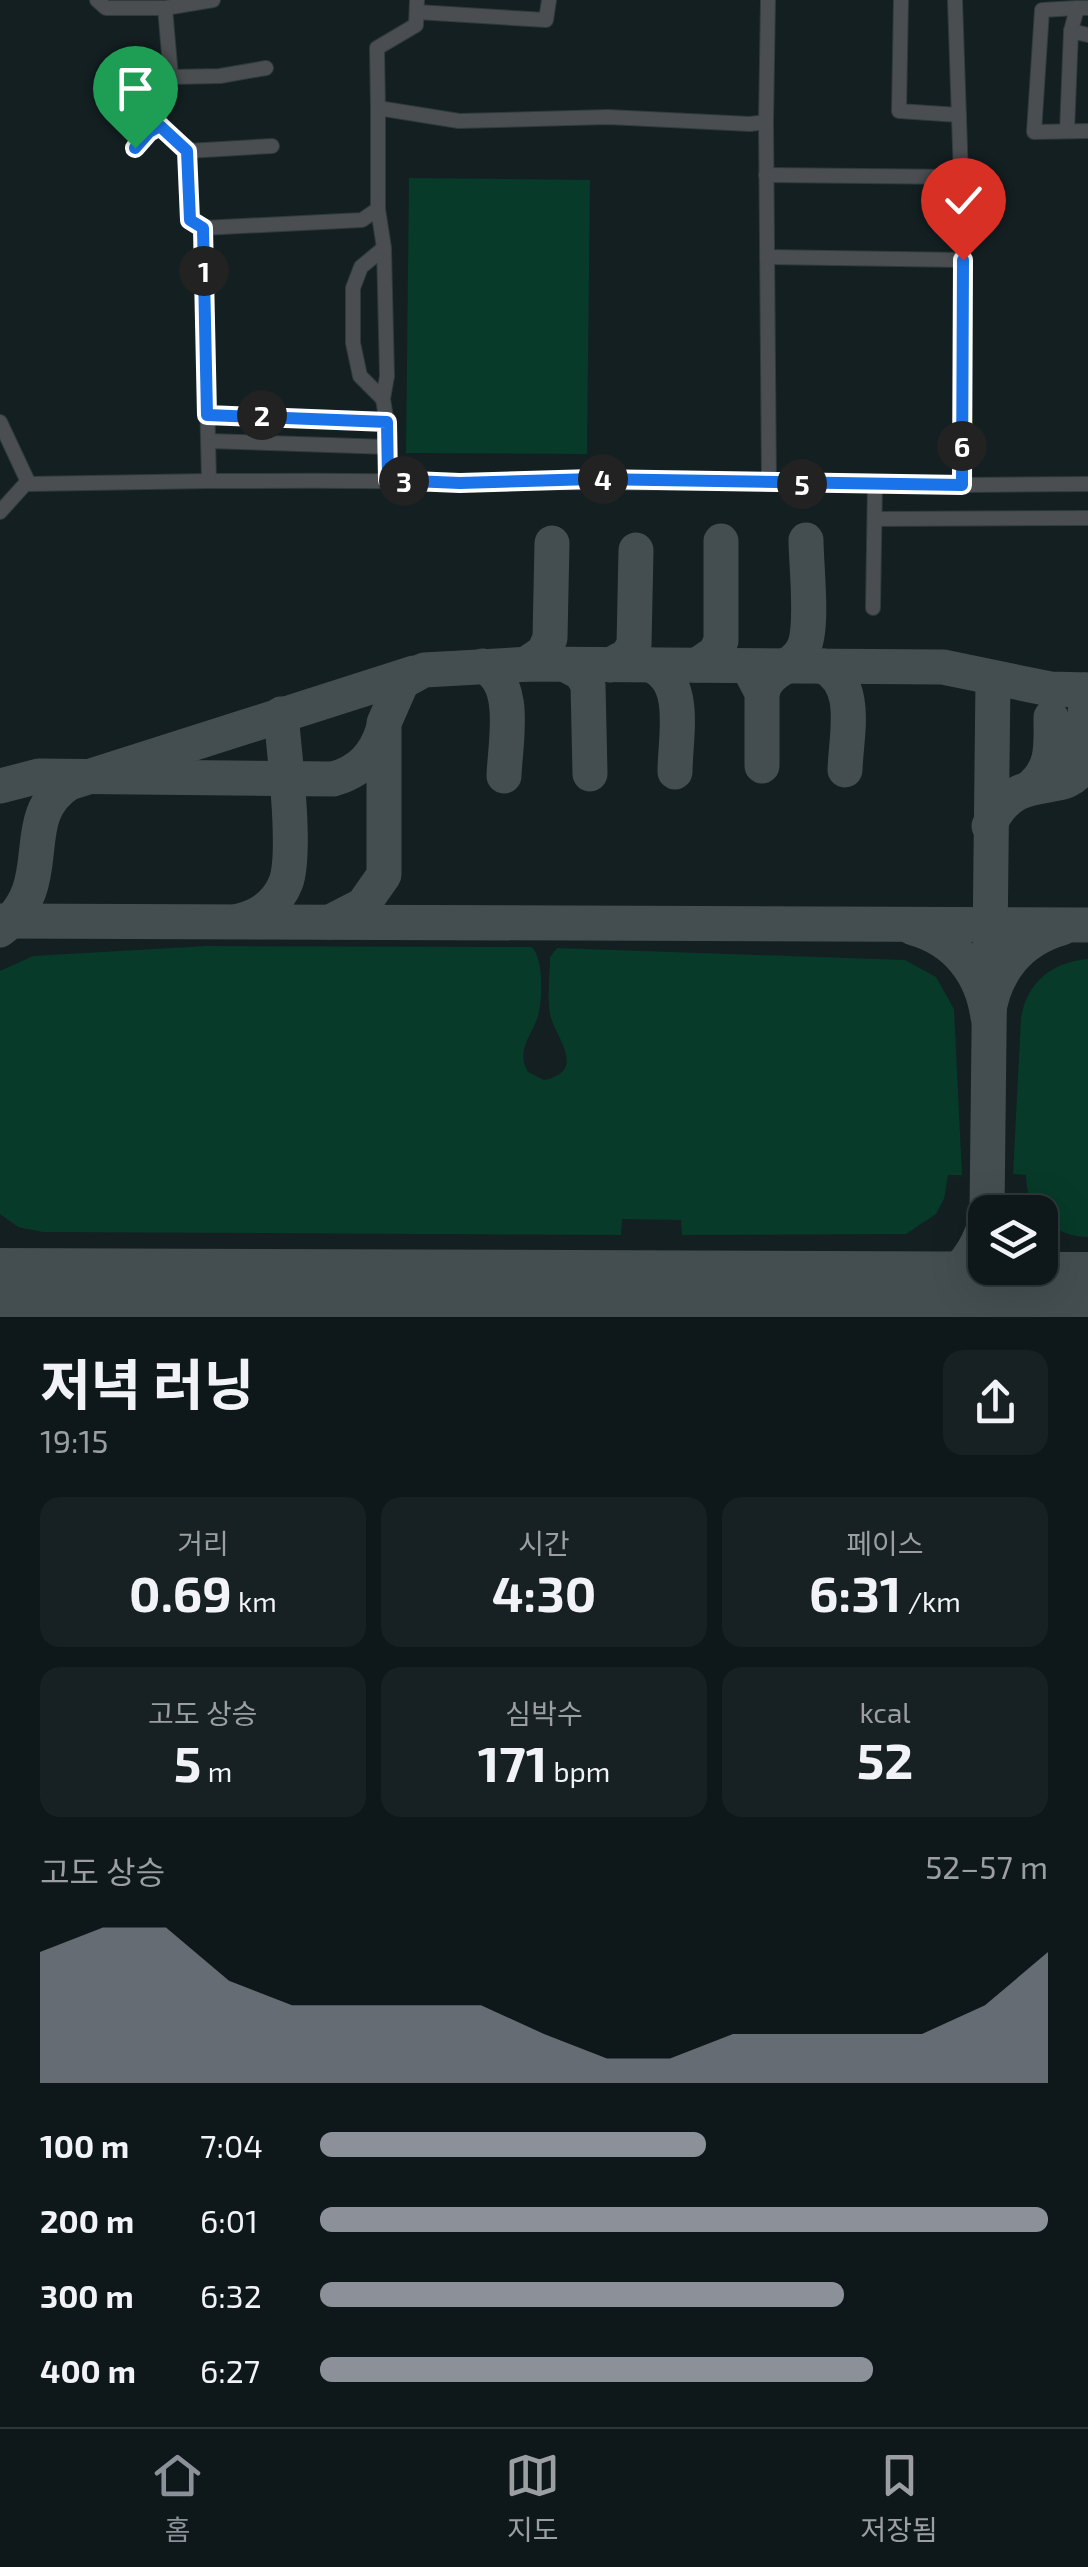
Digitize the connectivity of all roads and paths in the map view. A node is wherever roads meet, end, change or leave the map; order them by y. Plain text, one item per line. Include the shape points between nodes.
1 (97, 0) edge
2 (213, 0) edge
3 (549, 0) edge
4 (768, 0) edge
5 (901, 0) edge
6 (955, 0) edge
7 (417, 6) edge
8 (166, 8) junction
9 (1082, 8) edge
10 (1070, 31) junction
11 (1088, 35) edge
12 (266, 68) dead end
13 (171, 77) junction
14 (378, 108) junction
15 (959, 115) junction
16 (766, 122) junction
17 (160, 126) junction
18 (1067, 132) junction
19 (1088, 132) edge
20 (272, 146) dead end
21 (135, 148) dead end
22 (187, 151) junction
23 (766, 174) junction
24 (961, 177) junction
25 (378, 210) junction
26 (203, 228) junction
27 (384, 248) junction
28 (767, 257) junction
29 (963, 260) junction
30 (382, 400) junction
31 (207, 415) junction
32 (294, 416) junction
33 (0, 422) edge
34 (387, 422) junction
35 (208, 440) junction
36 (293, 444) junction
37 (388, 447) junction
38 (388, 480) junction
39 (28, 481) junction
40 (209, 481) junction
41 (769, 484) junction
42 (875, 484) junction
43 (1088, 484) edge
44 (962, 485) junction
45 (0, 512) edge
46 (1088, 518) edge
47 (874, 519) junction
48 (872, 608) dead end

1 - 8 lane via 106,8
2 - 8 lane
3 - 7 lane via 546,20
4 - 16 lane
5 - 15 lane via 900,111
6 - 15 lane
7 - 14 lane via 416,25 377,48
8 - 13 lane
9 - 10 lane
9 - 18 lane via 1042,10 1034,132
10 - 11 lane
10 - 18 lane
12 - 13 lane
13 - 17 lane via 158,85
14 - 16 lane via 459,121
14 - 25 lane
15 - 24 lane
16 - 23 lane
17 - 21 lane
17 - 22 lane
18 - 19 lane
20 - 22 lane
22 - 26 lane via 190,220
23 - 24 lane
23 - 28 lane
24 - 29 lane
25 - 26 lane via 362,220
25 - 27 lane
26 - 31 lane
27 - 30 lane via 388,376
27 - 30 lane via 361,266 353,288 352,343 360,376
28 - 29 lane
28 - 41 lane
29 - 44 lane
30 - 34 lane
31 - 32 lane
31 - 35 lane
32 - 34 lane
32 - 36 lane
33 - 39 lane
34 - 37 lane
35 - 36 lane
35 - 40 lane
36 - 37 lane
37 - 38 lane
38 - 40 lane
38 - 41 lane
39 - 40 lane
39 - 45 lane
41 - 42 lane
42 - 44 lane
42 - 47 lane
43 - 44 lane
46 - 47 lane
47 - 48 lane

